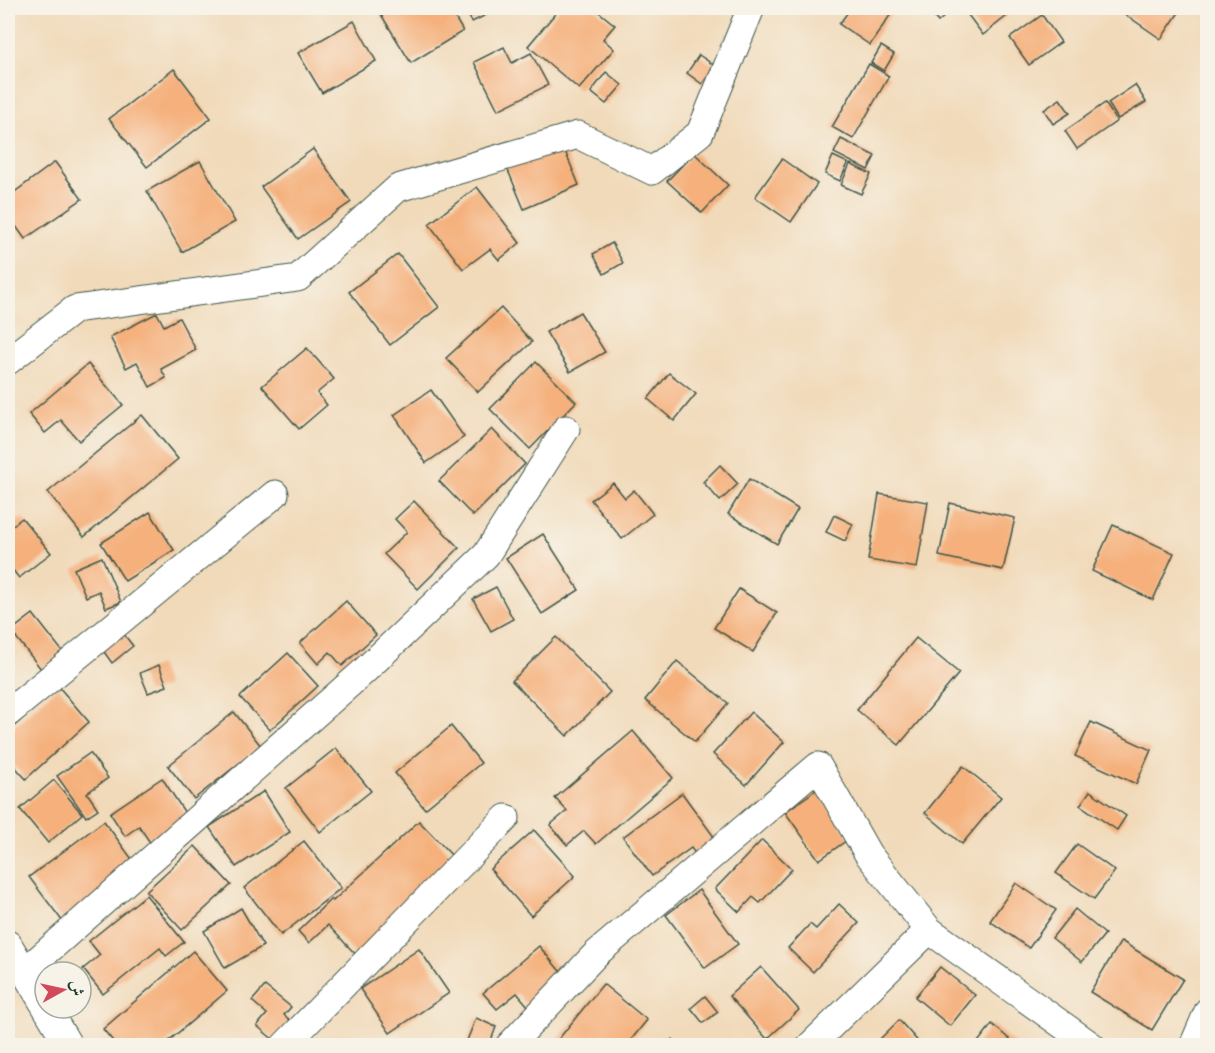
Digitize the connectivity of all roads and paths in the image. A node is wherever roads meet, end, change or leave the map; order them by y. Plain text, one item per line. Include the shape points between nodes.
1 (751, 8) edge
2 (8, 361) edge
3 (566, 429) dead end
4 (275, 494) dead end
5 (8, 712) edge
6 (506, 818) dead end
7 (929, 930) junction
8 (8, 944) edge
9 (24, 972) junction
10 (1208, 1011) edge
11 (69, 1046) edge
12 (284, 1046) edge
13 (509, 1046) edge
14 (810, 1046) edge
15 (1092, 1046) edge
16 (1193, 1046) edge

1 - 2 street via 700,133 652,171 578,135 398,188 298,278 75,309
3 - 9 street via 486,555 362,673
4 - 5 street
6 - 12 street
7 - 13 street via 868,854 818,766 596,954
7 - 14 street
7 - 15 street
8 - 9 street
9 - 11 street
10 - 16 street

